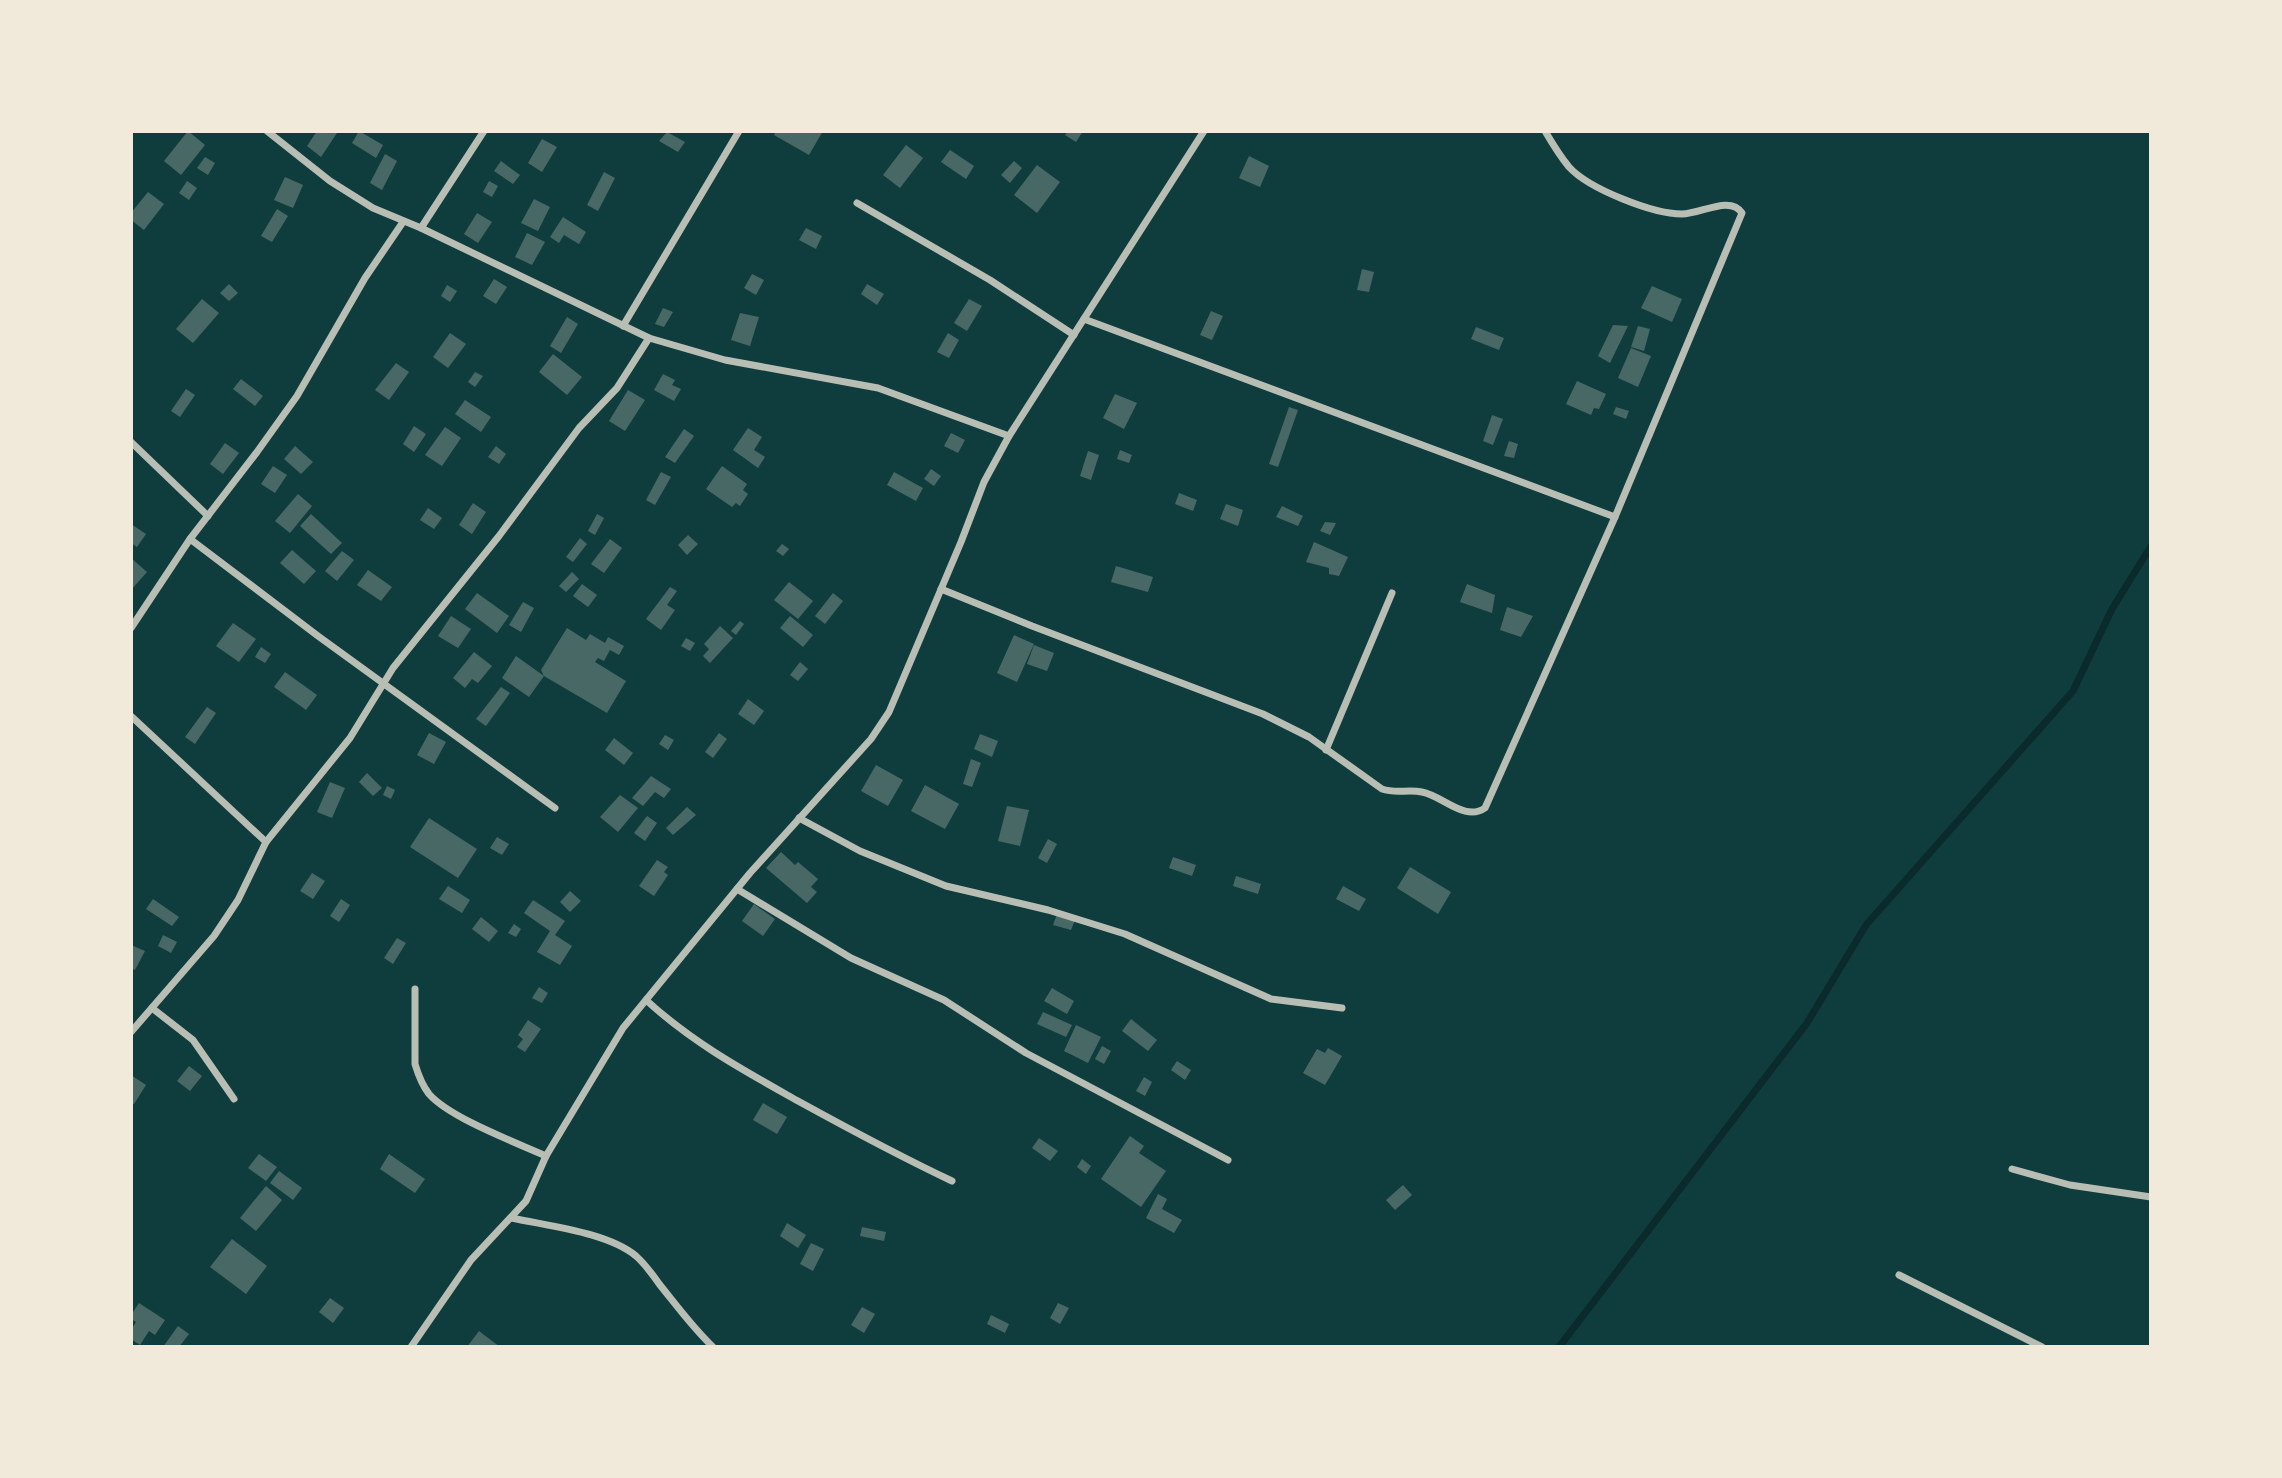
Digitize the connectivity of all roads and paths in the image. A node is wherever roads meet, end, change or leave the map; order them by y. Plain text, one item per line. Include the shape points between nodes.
1 (267, 131) edge
2 (484, 131) edge
3 (739, 131) edge
4 (1545, 131) edge
5 (1200, 132) edge
6 (857, 203) dead end
7 (403, 222) junction
8 (421, 228) junction
9 (1084, 319) junction
10 (623, 326) junction
11 (1074, 335) junction
12 (649, 338) junction
13 (1009, 436) junction
14 (131, 442) edge
15 (208, 516) junction
16 (1615, 517) junction
17 (190, 539) junction
18 (942, 589) junction
19 (1392, 593) dead end
20 (131, 628) edge
21 (383, 684) junction
22 (131, 716) edge
23 (1326, 750) junction
24 (555, 808) dead end
25 (799, 818) junction
26 (266, 842) junction
27 (737, 889) junction
28 (415, 989) dead end
29 (646, 1000) junction
30 (152, 1008) junction
31 (1342, 1009) dead end
32 (131, 1031) edge
33 (234, 1100) dead end
34 (546, 1156) junction
35 (1228, 1160) dead end
36 (2012, 1169) dead end
37 (952, 1181) dead end
38 (2151, 1197) edge
39 (512, 1218) junction
40 (1899, 1275) dead end
41 (411, 1347) edge
42 (713, 1347) edge
43 (2042, 1347) edge

1 - 7 street via 330,181
2 - 8 street
3 - 10 street
4 - 16 street via 1569,166 1602,189 1662,211 1682,214 1728,204 1742,213
5 - 9 street
6 - 11 street
7 - 8 street
7 - 15 street via 297,396
8 - 10 street
9 - 11 street
9 - 16 street
10 - 12 street
11 - 13 street
12 - 13 street via 724,360 878,388
12 - 21 street via 617,388 579,428
13 - 18 street via 984,482
14 - 15 street
15 - 17 street
16 - 23 street via 1479,812 1468,813 1429,793 1382,789
17 - 20 street
17 - 21 street
18 - 23 street via 1263,714
18 - 25 street via 889,712 872,739
19 - 23 street
21 - 24 street
21 - 26 street via 350,738
22 - 26 street
25 - 27 street
25 - 31 street via 860,851 946,886 1125,934 1271,999
26 - 30 street via 238,900 214,936
27 - 29 street
27 - 35 street via 851,958 944,1000 1026,1052
28 - 34 street via 415,1064 430,1095 465,1119
29 - 34 street via 623,1028
29 - 37 street via 684,1033 733,1064 894,1154
30 - 32 street
30 - 33 street via 193,1040
34 - 39 street via 532,1191
36 - 38 street via 2070,1185
39 - 41 street via 471,1260
39 - 42 street via 592,1236 635,1255
40 - 43 street

